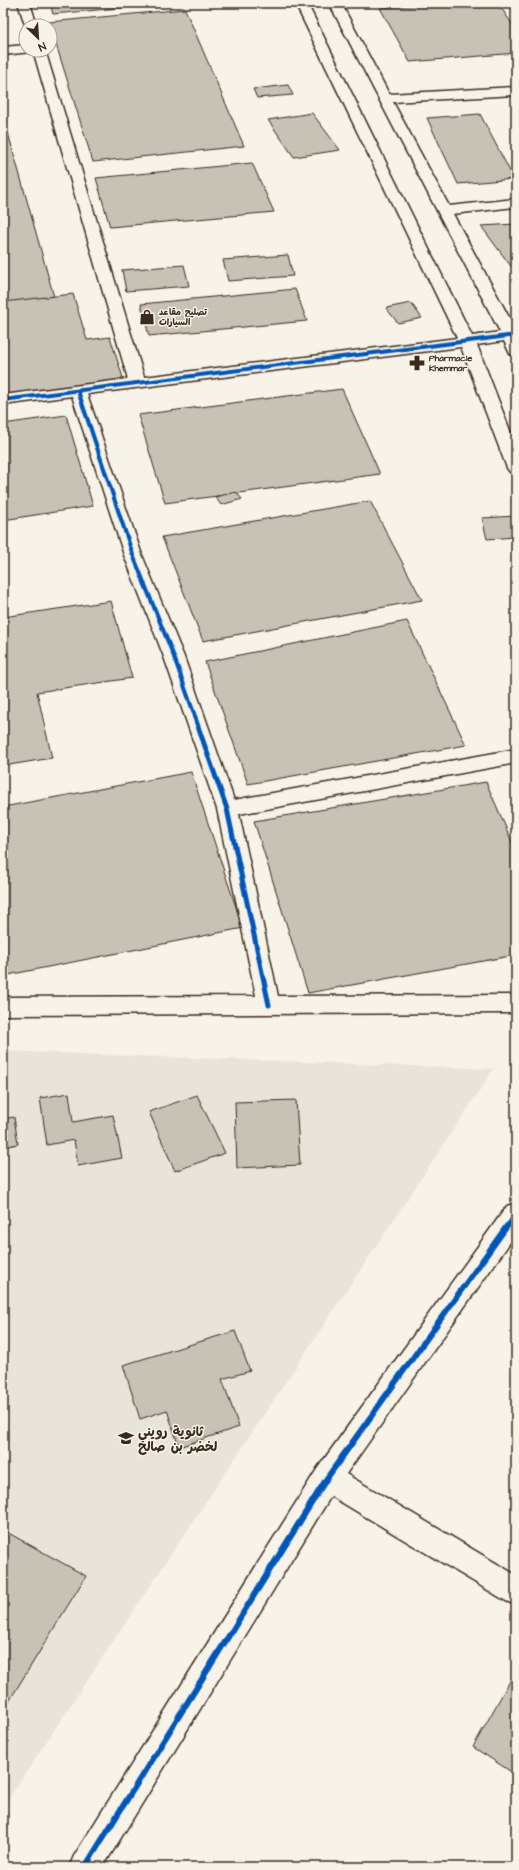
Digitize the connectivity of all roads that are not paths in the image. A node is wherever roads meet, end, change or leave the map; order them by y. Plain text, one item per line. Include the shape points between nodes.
1 (24, 3) edge
2 (301, 3) edge
3 (335, 3) edge
4 (29, 18) edge
5 (18, 50) edge
6 (3, 51) edge
7 (41, 58) edge
8 (516, 91) edge
9 (385, 98) junction
10 (516, 203) edge
11 (444, 211) junction
12 (513, 336) edge
13 (468, 342) junction
14 (516, 351) edge
15 (138, 384) junction
16 (78, 391) junction
17 (3, 400) edge
18 (516, 468) edge
19 (516, 756) edge
20 (227, 809) junction
21 (516, 1004) edge
22 (269, 1005) junction
23 (3, 1006) edge
24 (516, 1214) edge
25 (327, 1478) junction
26 (516, 1592) edge
27 (85, 1867) edge

1 - 4 street
2 - 13 street
3 - 9 street
5 - 6 street
7 - 15 street
8 - 9 street
9 - 11 street
10 - 11 street
11 - 12 street
12 - 13 street
12 - 14 street
13 - 15 street
13 - 18 street
15 - 16 street
16 - 17 street
16 - 20 street via 133,555 174,657
19 - 20 street
20 - 22 street
21 - 22 street
22 - 23 street
24 - 25 street
25 - 26 street
25 - 27 street

